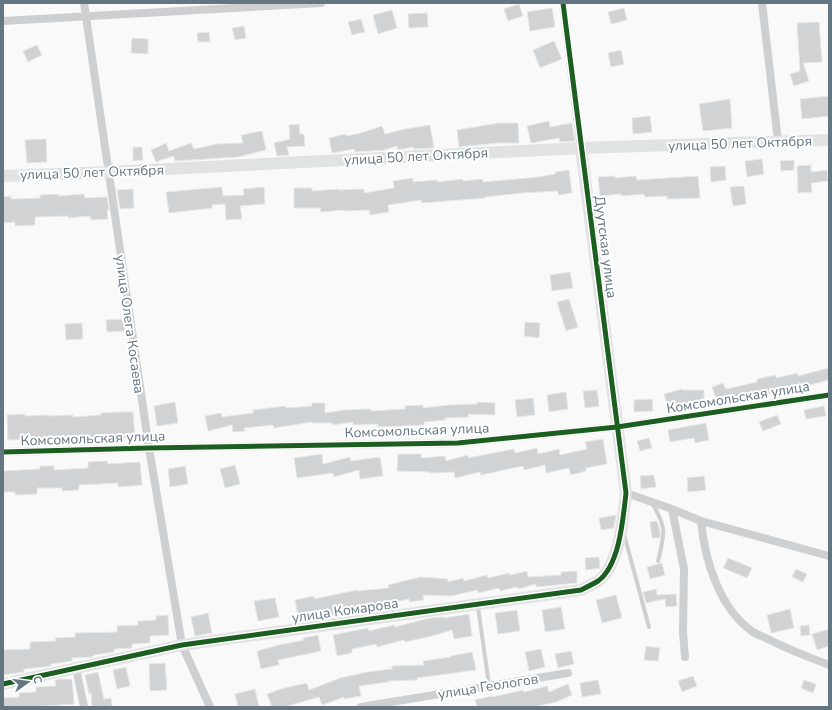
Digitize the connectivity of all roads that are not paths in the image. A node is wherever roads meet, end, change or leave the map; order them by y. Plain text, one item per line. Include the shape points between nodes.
1 (84, 3) edge
2 (321, 3) edge
3 (563, 3) edge
4 (762, 3) edge
5 (86, 17) junction
6 (3, 21) edge
7 (829, 140) edge
8 (778, 141) junction
9 (581, 148) junction
10 (108, 172) junction
11 (3, 176) edge
12 (829, 395) edge
13 (618, 427) junction
14 (148, 448) junction
15 (3, 452) edge
16 (626, 493) junction
17 (652, 502) junction
18 (672, 509) junction
19 (701, 521) junction
20 (622, 528) junction
21 (829, 556) edge
22 (658, 561) dead end
23 (478, 604) junction
24 (649, 627) dead end
25 (182, 644) junction
26 (685, 657) dead end
27 (829, 665) edge
28 (76, 668) junction
29 (568, 673) dead end
30 (3, 684) edge
31 (489, 685) junction
32 (84, 707) edge
33 (210, 707) edge
34 (361, 707) edge

1 - 5 street, улица Олега Косаева
2 - 5 street
3 - 9 street, Дуутская улица
4 - 8 street
5 - 6 street
5 - 10 street, улица Олега Косаева
7 - 8 street, улица 50 лет Октября
8 - 9 street, улица 50 лет Октября
9 - 10 street, улица 50 лет Октября
9 - 13 street, Дуутская улица
10 - 11 street, улица 50 лет Октября
10 - 14 street, улица Олега Косаева
12 - 13 street, Комсомольская улица
13 - 14 street, Комсомольская улица via 458,443
13 - 16 street, Дуутская улица
14 - 15 street, Комсомольская улица
14 - 25 street, улица Олега Косаева
16 - 17 street
16 - 20 street, улица Комарова
17 - 18 street
17 - 22 lane via 663,524 664,539
18 - 19 street
18 - 26 street via 684,569
19 - 21 street
19 - 27 street via 703,542 711,570 724,599 739,619 754,632 792,651
20 - 23 street, улица Комарова via 612,563 593,584 581,590
20 - 24 lane
23 - 25 street, улица Комарова
23 - 31 lane
25 - 28 street, улица Комарова
25 - 33 street, улица Олега Косаева
28 - 30 street, улица Комарова
28 - 32 street
29 - 31 street, улица Геологов
31 - 34 street, улица Геологов

